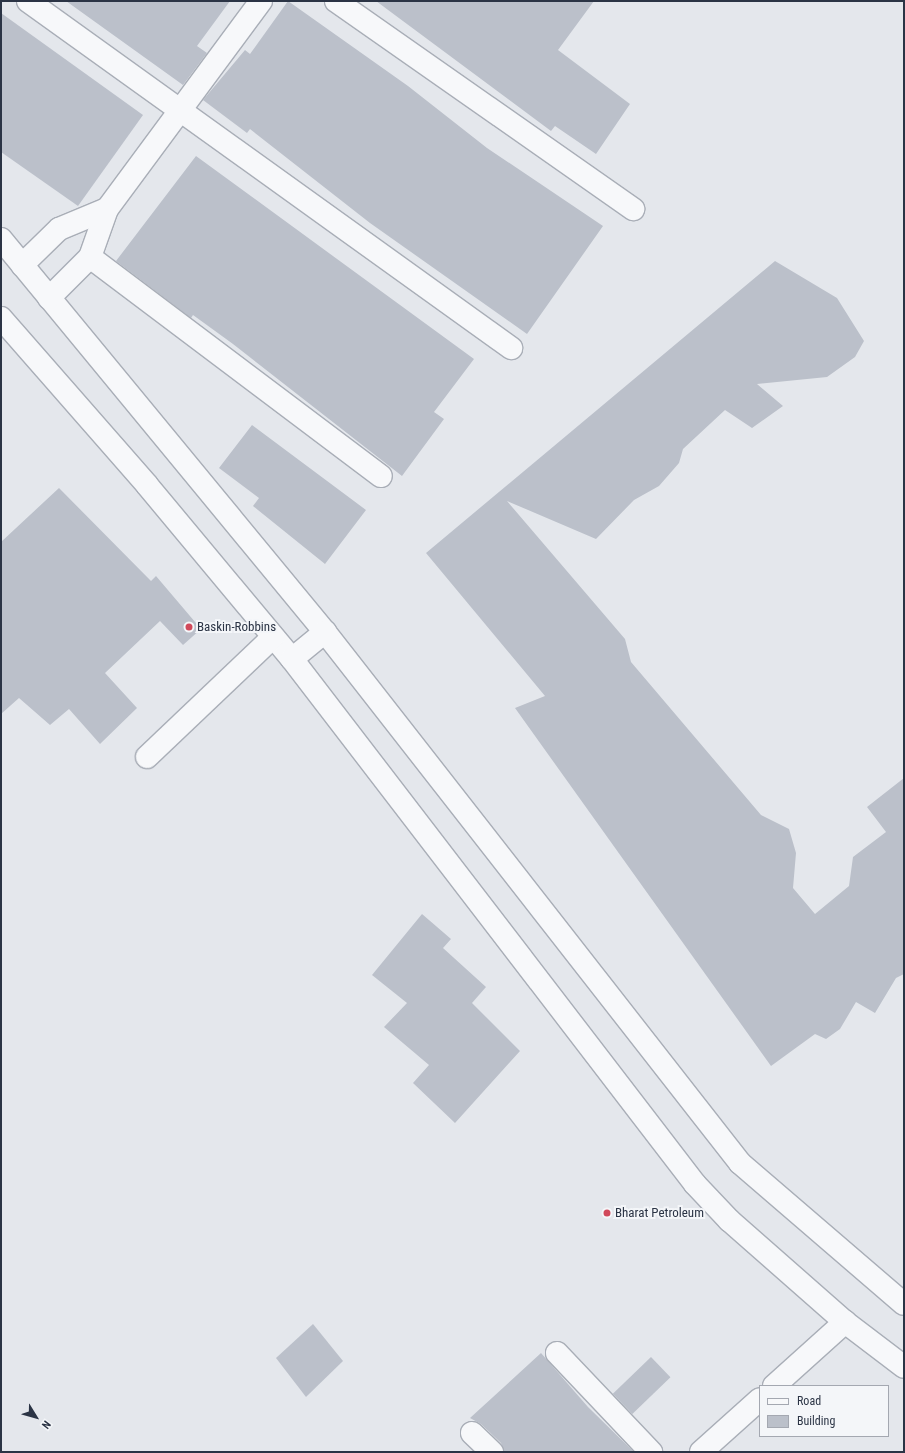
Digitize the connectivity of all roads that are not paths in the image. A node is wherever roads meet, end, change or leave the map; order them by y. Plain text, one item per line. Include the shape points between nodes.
1 (261, 1) edge
2 (336, 1) edge
3 (35, 3) edge
4 (180, 113) junction
5 (107, 209) junction
6 (633, 209) dead end
7 (1, 239) edge
8 (90, 256) junction
9 (22, 265) junction
10 (49, 298) junction
11 (1, 318) edge
12 (511, 348) dead end
13 (381, 476) dead end
14 (325, 632) junction
15 (273, 637) junction
16 (292, 659) junction
17 (147, 757) dead end
18 (904, 1304) edge
19 (845, 1322) junction
20 (557, 1353) dead end
21 (904, 1367) edge
22 (775, 1385) edge
23 (759, 1400) edge
24 (472, 1433) dead end
25 (492, 1452) edge
26 (651, 1452) edge
27 (701, 1452) edge

1 - 4 street
2 - 6 street
3 - 4 street
4 - 5 street
4 - 12 street
5 - 8 street
5 - 9 street via 59,229
7 - 9 street
8 - 10 street
8 - 13 street
9 - 10 street
10 - 14 street
11 - 15 street via 147,485
14 - 16 street
14 - 18 street via 740,1163
15 - 16 street
15 - 17 street
16 - 19 street via 695,1184 729,1220
19 - 21 street
19 - 22 street
20 - 26 street
23 - 27 street
24 - 25 street

